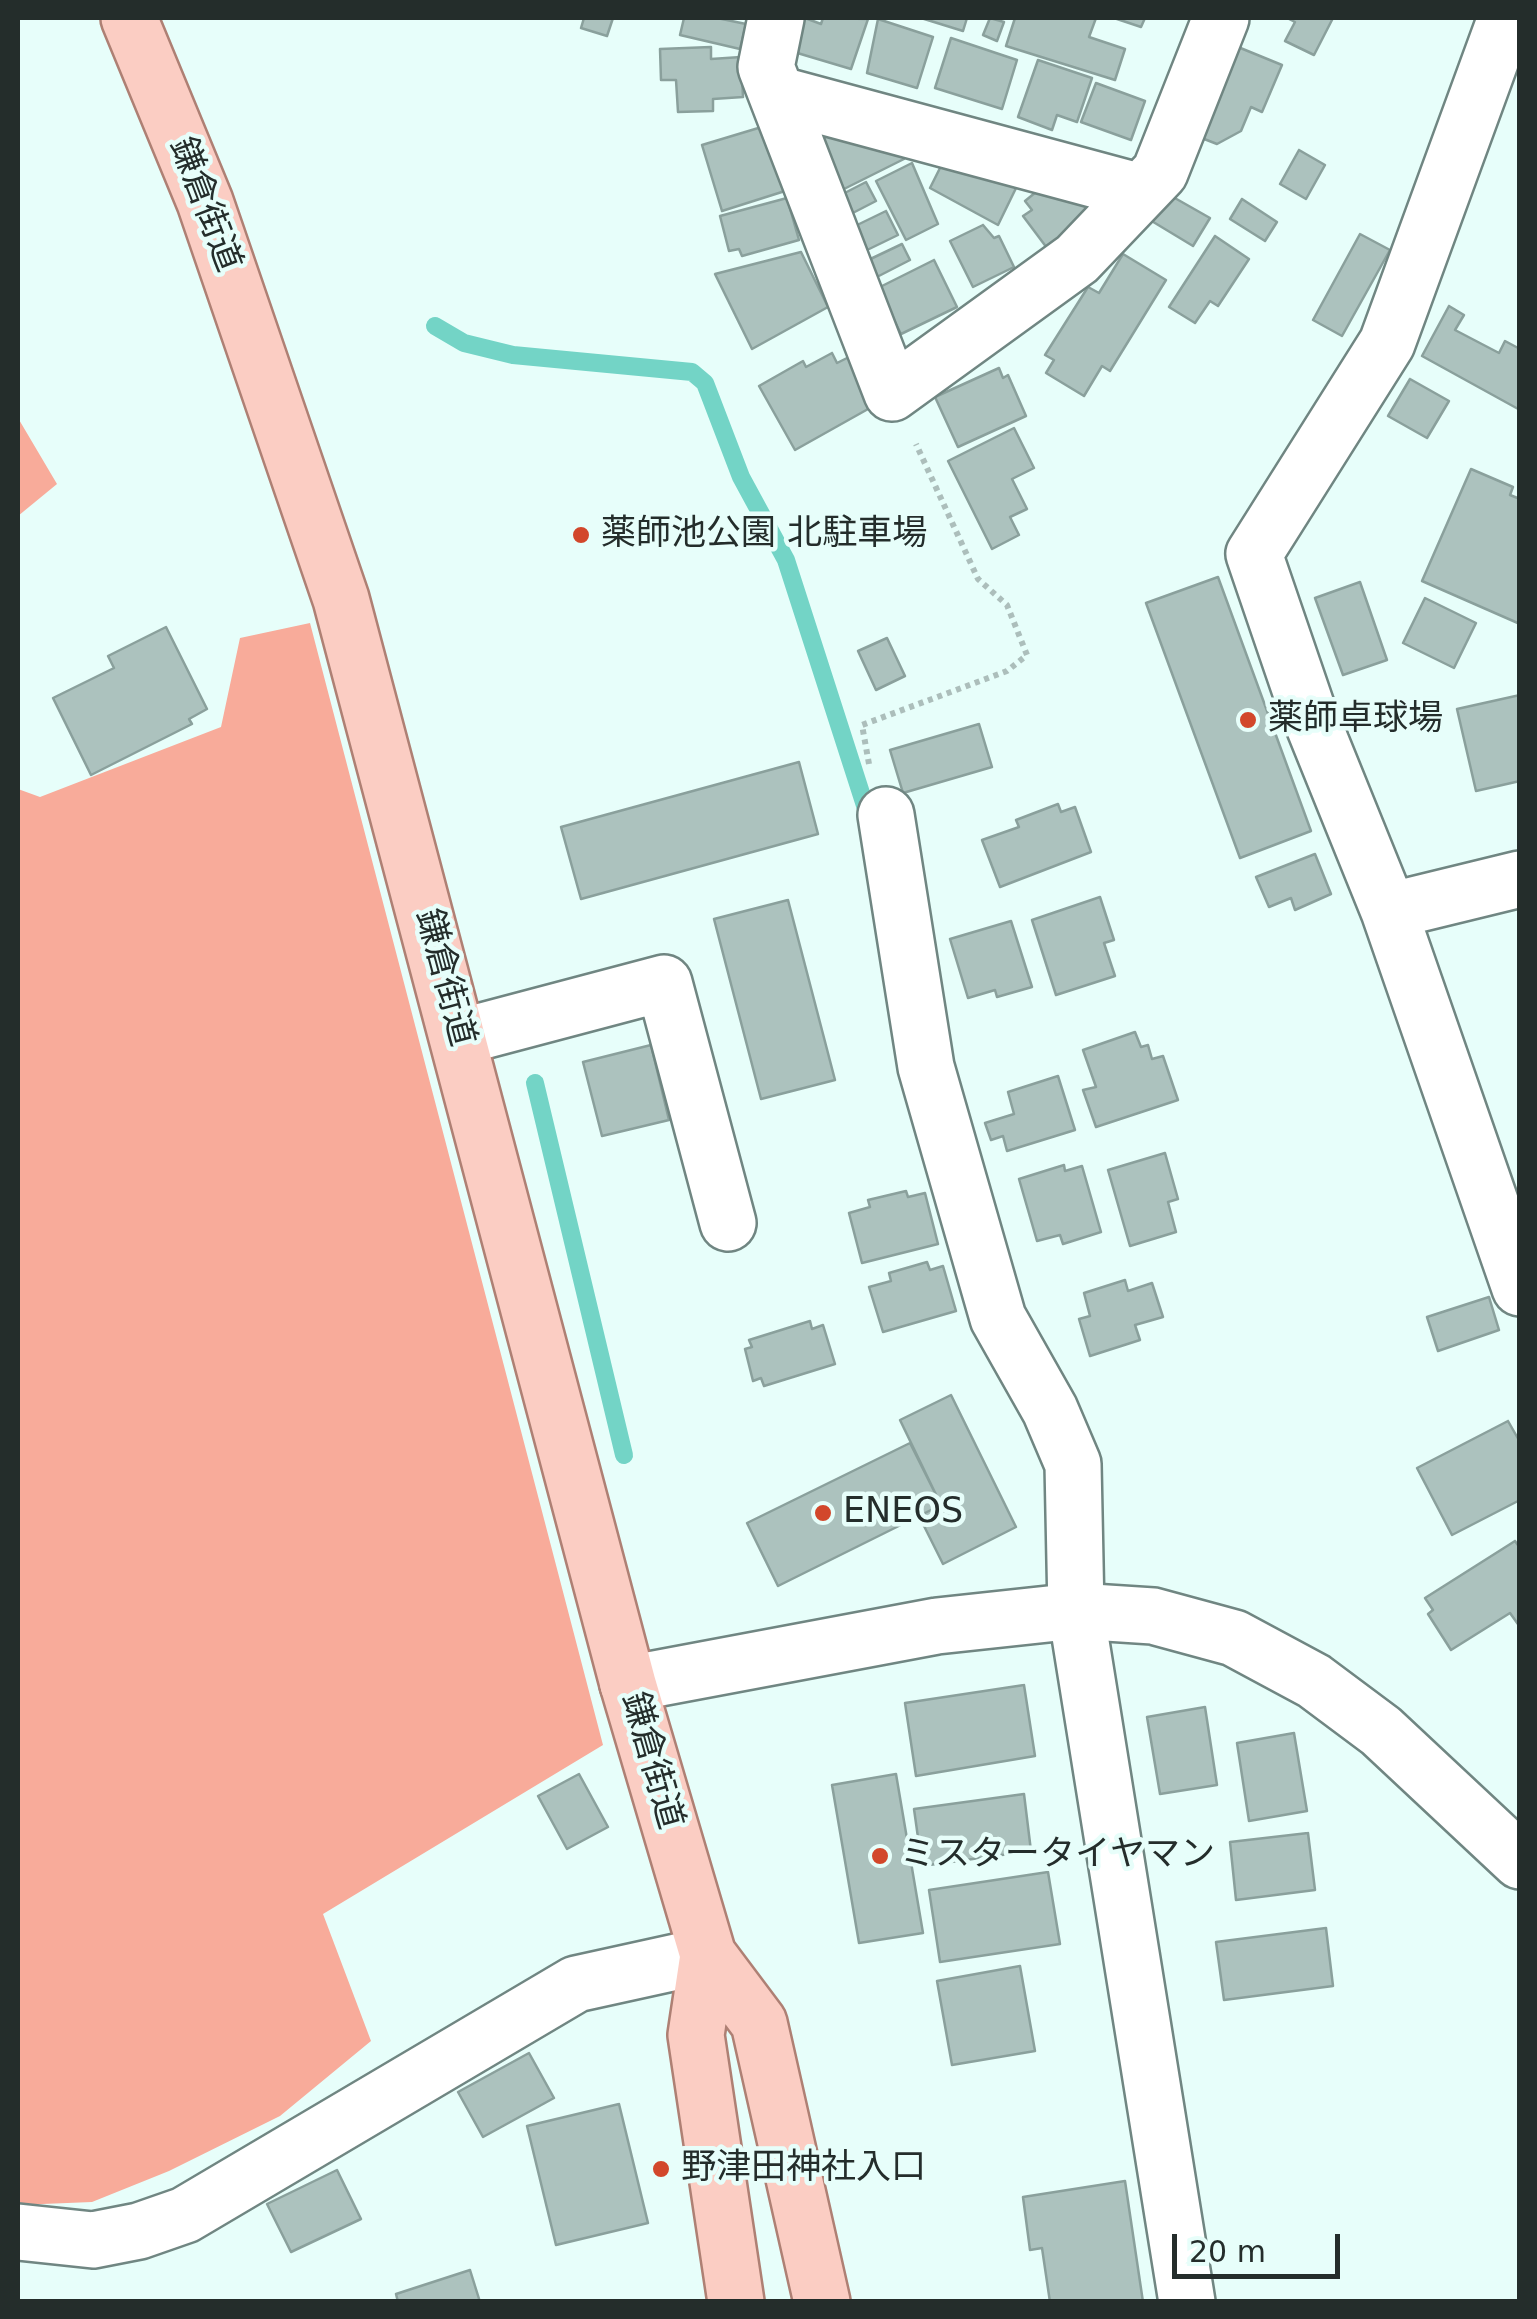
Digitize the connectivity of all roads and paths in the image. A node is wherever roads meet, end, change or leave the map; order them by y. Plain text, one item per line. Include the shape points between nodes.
1 (128, 18) edge
2 (776, 18) edge
3 (1221, 18) edge
4 (1506, 18) edge
5 (777, 94) junction
6 (1141, 192) junction
7 (892, 392) junction
8 (886, 816) joint
9 (1520, 880) edge
10 (1390, 911) junction
11 (460, 1037) junction
12 (728, 1224) dead end
13 (1520, 1288) edge
14 (1076, 1611) junction
15 (628, 1684) junction
16 (1520, 1862) edge
17 (708, 1955) junction
18 (18, 2232) edge
19 (736, 2302) edge
20 (822, 2302) edge
21 (1187, 2302) edge

1 - 11 main road, 鎌倉街道 via 205,202 341,599
2 - 5 street via 766,67
3 - 6 street via 1160,172
4 - 10 street via 1387,343 1254,554 1306,706
5 - 6 street
5 - 7 street
6 - 7 street via 1077,259
7 - 8 path via 978,579 1007,604 1027,656 1007,671 862,725
8 - 14 street via 926,1068 998,1318 1074,1464
9 - 10 street
10 - 13 street
11 - 12 street via 664,984
11 - 15 main road, 鎌倉街道
14 - 15 street via 938,1626
14 - 16 street via 1154,1616 1234,1638 1314,1681 1381,1731
14 - 21 street
15 - 17 main road, 鎌倉街道
17 - 18 street via 576,1984 186,2215 93,2240
17 - 19 main road, 鎌倉街道 via 696,2035
17 - 20 main road, 鎌倉街道 via 759,2023

